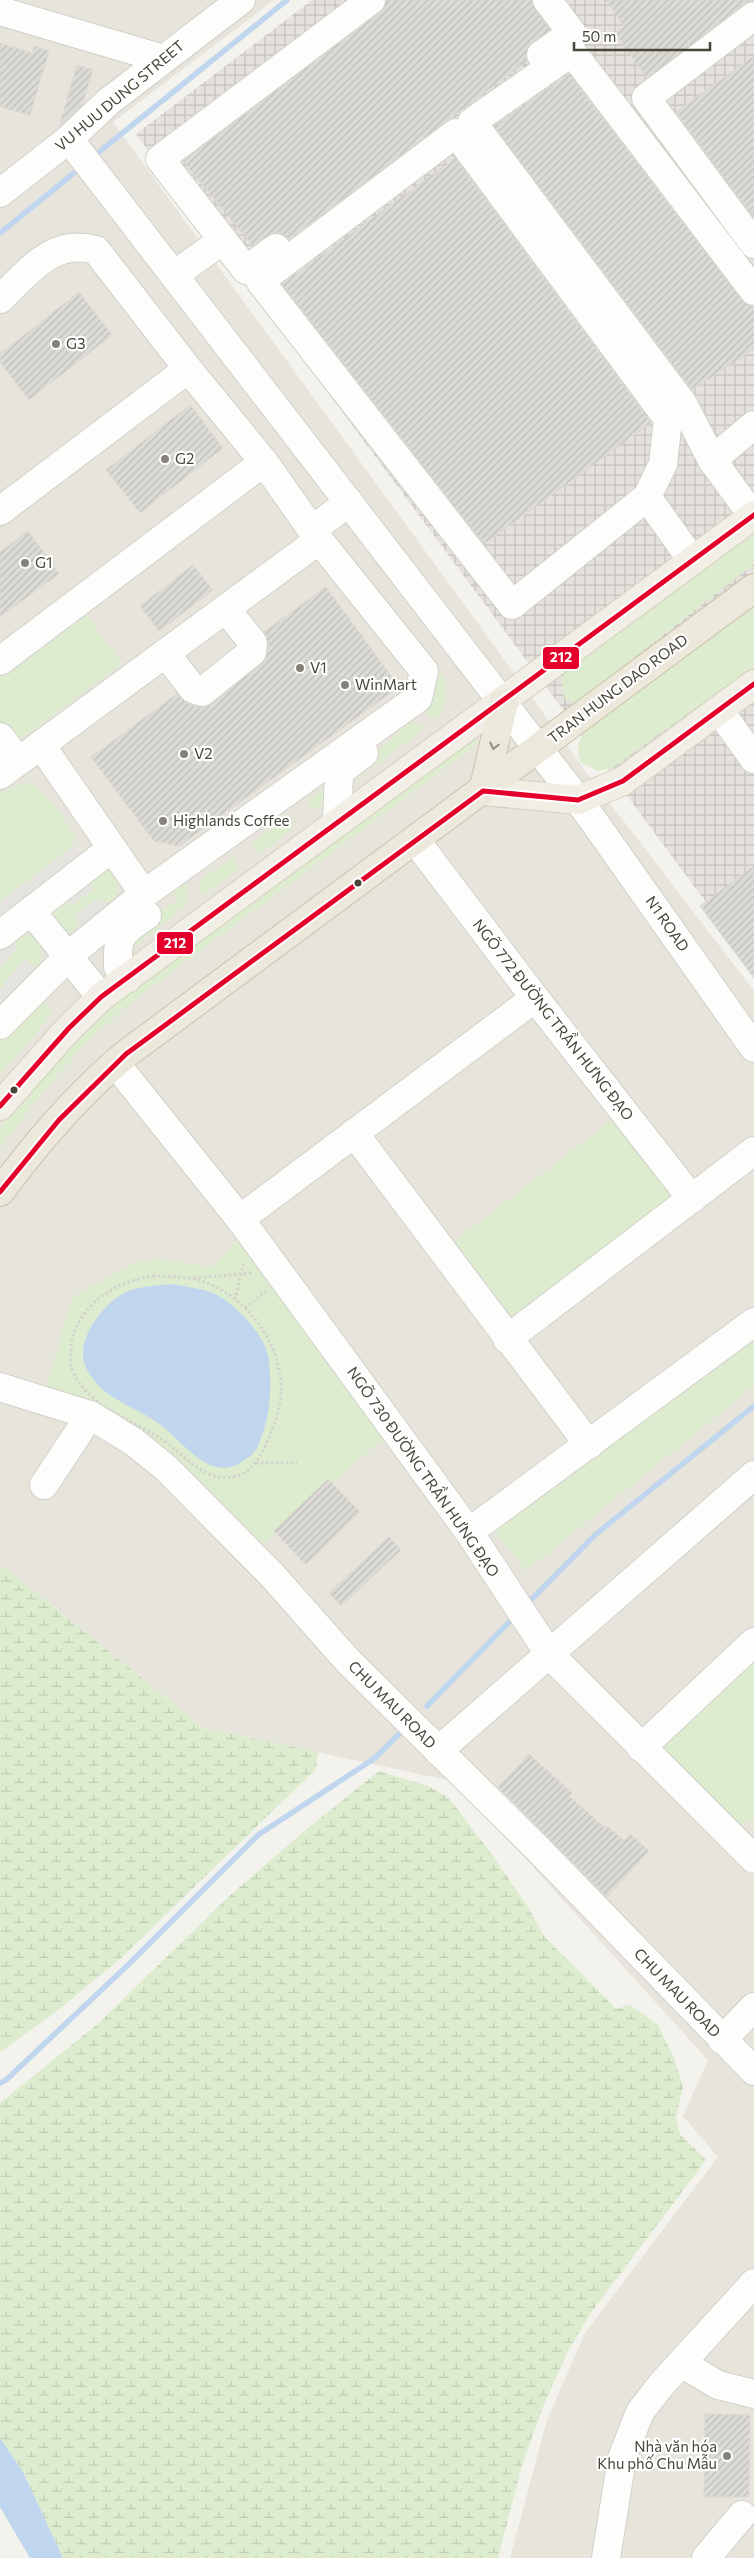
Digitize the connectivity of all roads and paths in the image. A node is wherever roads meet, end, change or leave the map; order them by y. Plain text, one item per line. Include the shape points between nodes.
1 (241, 0) edge
2 (371, 0) edge
3 (547, 0) edge
4 (0, 11) edge
5 (754, 16) edge
6 (163, 59) junction
7 (69, 140) junction
8 (0, 193) edge
9 (223, 240) junction
10 (753, 242) edge
11 (174, 275) junction
12 (754, 291) edge
13 (0, 298) edge
14 (188, 369) junction
15 (754, 425) edge
16 (712, 460) junction
17 (264, 462) junction
18 (647, 497) junction
19 (349, 502) junction
20 (0, 512) edge
21 (754, 515) edge
22 (316, 535) junction
23 (692, 560) junction
24 (754, 588) edge
25 (226, 609) junction
26 (166, 654) junction
27 (0, 661) edge
28 (754, 684) edge
29 (504, 702) junction
30 (719, 710) junction
31 (394, 730) dead end
32 (0, 737) edge
33 (42, 745) junction
34 (539, 748) junction
35 (754, 759) edge
36 (9, 768) edge
37 (483, 791) junction
38 (578, 800) junction
39 (337, 822) junction
40 (416, 841) junction
41 (112, 848) junction
42 (144, 894) junction
43 (175, 895) dead end
44 (31, 911) junction
45 (0, 935) edge
46 (68, 957) junction
47 (128, 978) junction
48 (102, 997) junction
49 (534, 998) junction
50 (0, 1025) edge
51 (754, 1048) edge
52 (115, 1063) junction
53 (0, 1106) edge
54 (354, 1133) junction
55 (754, 1151) edge
56 (0, 1192) edge
57 (692, 1199) junction
58 (240, 1219) junction
59 (245, 1259) dead end
60 (254, 1273) dead end
61 (241, 1274) junction
62 (191, 1279) junction
63 (266, 1291) dead end
64 (235, 1300) junction
65 (245, 1308) junction
66 (754, 1322) edge
67 (508, 1339) junction
68 (0, 1387) edge
69 (90, 1414) junction
70 (589, 1445) junction
71 (255, 1463) junction
72 (297, 1463) dead end
73 (754, 1475) edge
74 (44, 1485) dead end
75 (469, 1532) junction
76 (754, 1642) edge
77 (545, 1648) junction
78 (642, 1748) junction
79 (438, 1751) junction
80 (749, 1845) edge
81 (754, 2007) edge
82 (722, 2040) junction
83 (754, 2071) edge
84 (754, 2283) edge
85 (681, 2363) junction
86 (754, 2394) edge
87 (742, 2516) dead end
88 (606, 2558) edge
89 (706, 2558) edge

1 - 6 street, VU HUU DUNG STREET
2 - 9 street via 160,159
3 - 9 street via 572,33 564,39 246,270
4 - 6 street
5 - 10 street via 646,98
6 - 7 street, VU HUU DUNG STREET via 108,102
7 - 8 street, VU HUU DUNG STREET
7 - 11 street, N1 ROAD
9 - 11 street
11 - 19 street, N1 ROAD
12 - 16 street via 572,52 472,122 683,404
13 - 14 street via 52,252 75,247 96,250
14 - 17 street
14 - 20 street
15 - 16 street
16 - 21 street
17 - 22 street
17 - 27 street
18 - 18 street via 663,464 668,419 456,133 260,281 512,605
18 - 23 street
19 - 22 street
19 - 29 street, N1 ROAD
21 - 23 main road
22 - 25 street
22 - 42 street via 417,659 424,671 418,698
23 - 29 main road
24 - 34 highway, TRAN HUNG DAO ROAD
25 - 26 street
25 - 26 street via 253,643 252,652 202,692 193,689
26 - 33 street
28 - 30 main road
29 - 34 street, N1 ROAD
29 -> 37 highway
29 - 39 main road
30 - 35 street
30 - 38 main road via 623,781
31 - 39 street via 343,769 339,776
32 - 36 street
33 - 36 street
33 - 41 street
34 - 37 highway, TRAN HUNG DAO ROAD
34 - 38 street, N1 ROAD
37 - 38 main road
37 - 40 highway, TRAN HUNG DAO ROAD
38 - 51 street, N1 ROAD
39 - 47 main road
40 - 49 street, NGÕ 772 ĐƯỜNG TRẦN HƯNG ĐẠO
40 - 52 highway, TRAN HUNG DAO ROAD
41 - 42 street
41 - 44 street
42 - 46 street
43 - 47 street via 124,932 118,940 118,968
44 - 45 street
44 - 46 street
46 - 48 street
46 - 50 street
47 - 48 main road
48 - 53 main road via 69,1028
49 - 54 street
49 - 57 street, NGÕ 772 ĐƯỜNG TRẦN HƯNG ĐẠO
52 - 56 highway, TRAN HUNG DAO ROAD via 50,1128
52 - 58 street, NGÕ 730 ĐƯỜNG TRẦN HƯNG ĐẠO
54 - 58 street
54 - 67 street
55 - 57 street
57 - 67 street
58 - 75 street, NGÕ 730 ĐƯỜNG TRẦN HƯNG ĐẠO
59 - 61 path
60 - 61 path
61 - 62 path
61 - 64 path
62 - 64 path via 219,1289
62 - 71 path via 153,1276 133,1279 102,1296 88,1309 75,1330 72,1368 81,1385 98,1402 160,1438 200,1470 229,1478 244,1473
63 - 65 path
64 - 65 path
65 - 71 path via 270,1343 279,1364 281,1388 271,1431
66 - 70 street
67 - 70 street
68 - 69 street, CHU MAU ROAD
69 - 74 street
69 - 79 street, CHU MAU ROAD via 134,1442 198,1498 348,1661
70 - 75 street
71 - 72 path
73 - 77 street
75 - 77 street, NGÕ 730 ĐƯỜNG TRẦN HƯNG ĐẠO
76 - 78 street
77 - 78 street, NGÕ 730 ĐƯỜNG TRẦN HƯNG ĐẠO
77 - 79 street
78 - 80 street, NGÕ 730 ĐƯỜNG TRẦN HƯNG ĐẠO
79 - 82 street, CHU MAU ROAD via 536,1847
81 - 82 street
82 - 83 street, CHU MAU ROAD
84 - 85 street
85 - 86 street via 718,2385
85 - 88 street via 640,2412 622,2458
87 - 89 street

